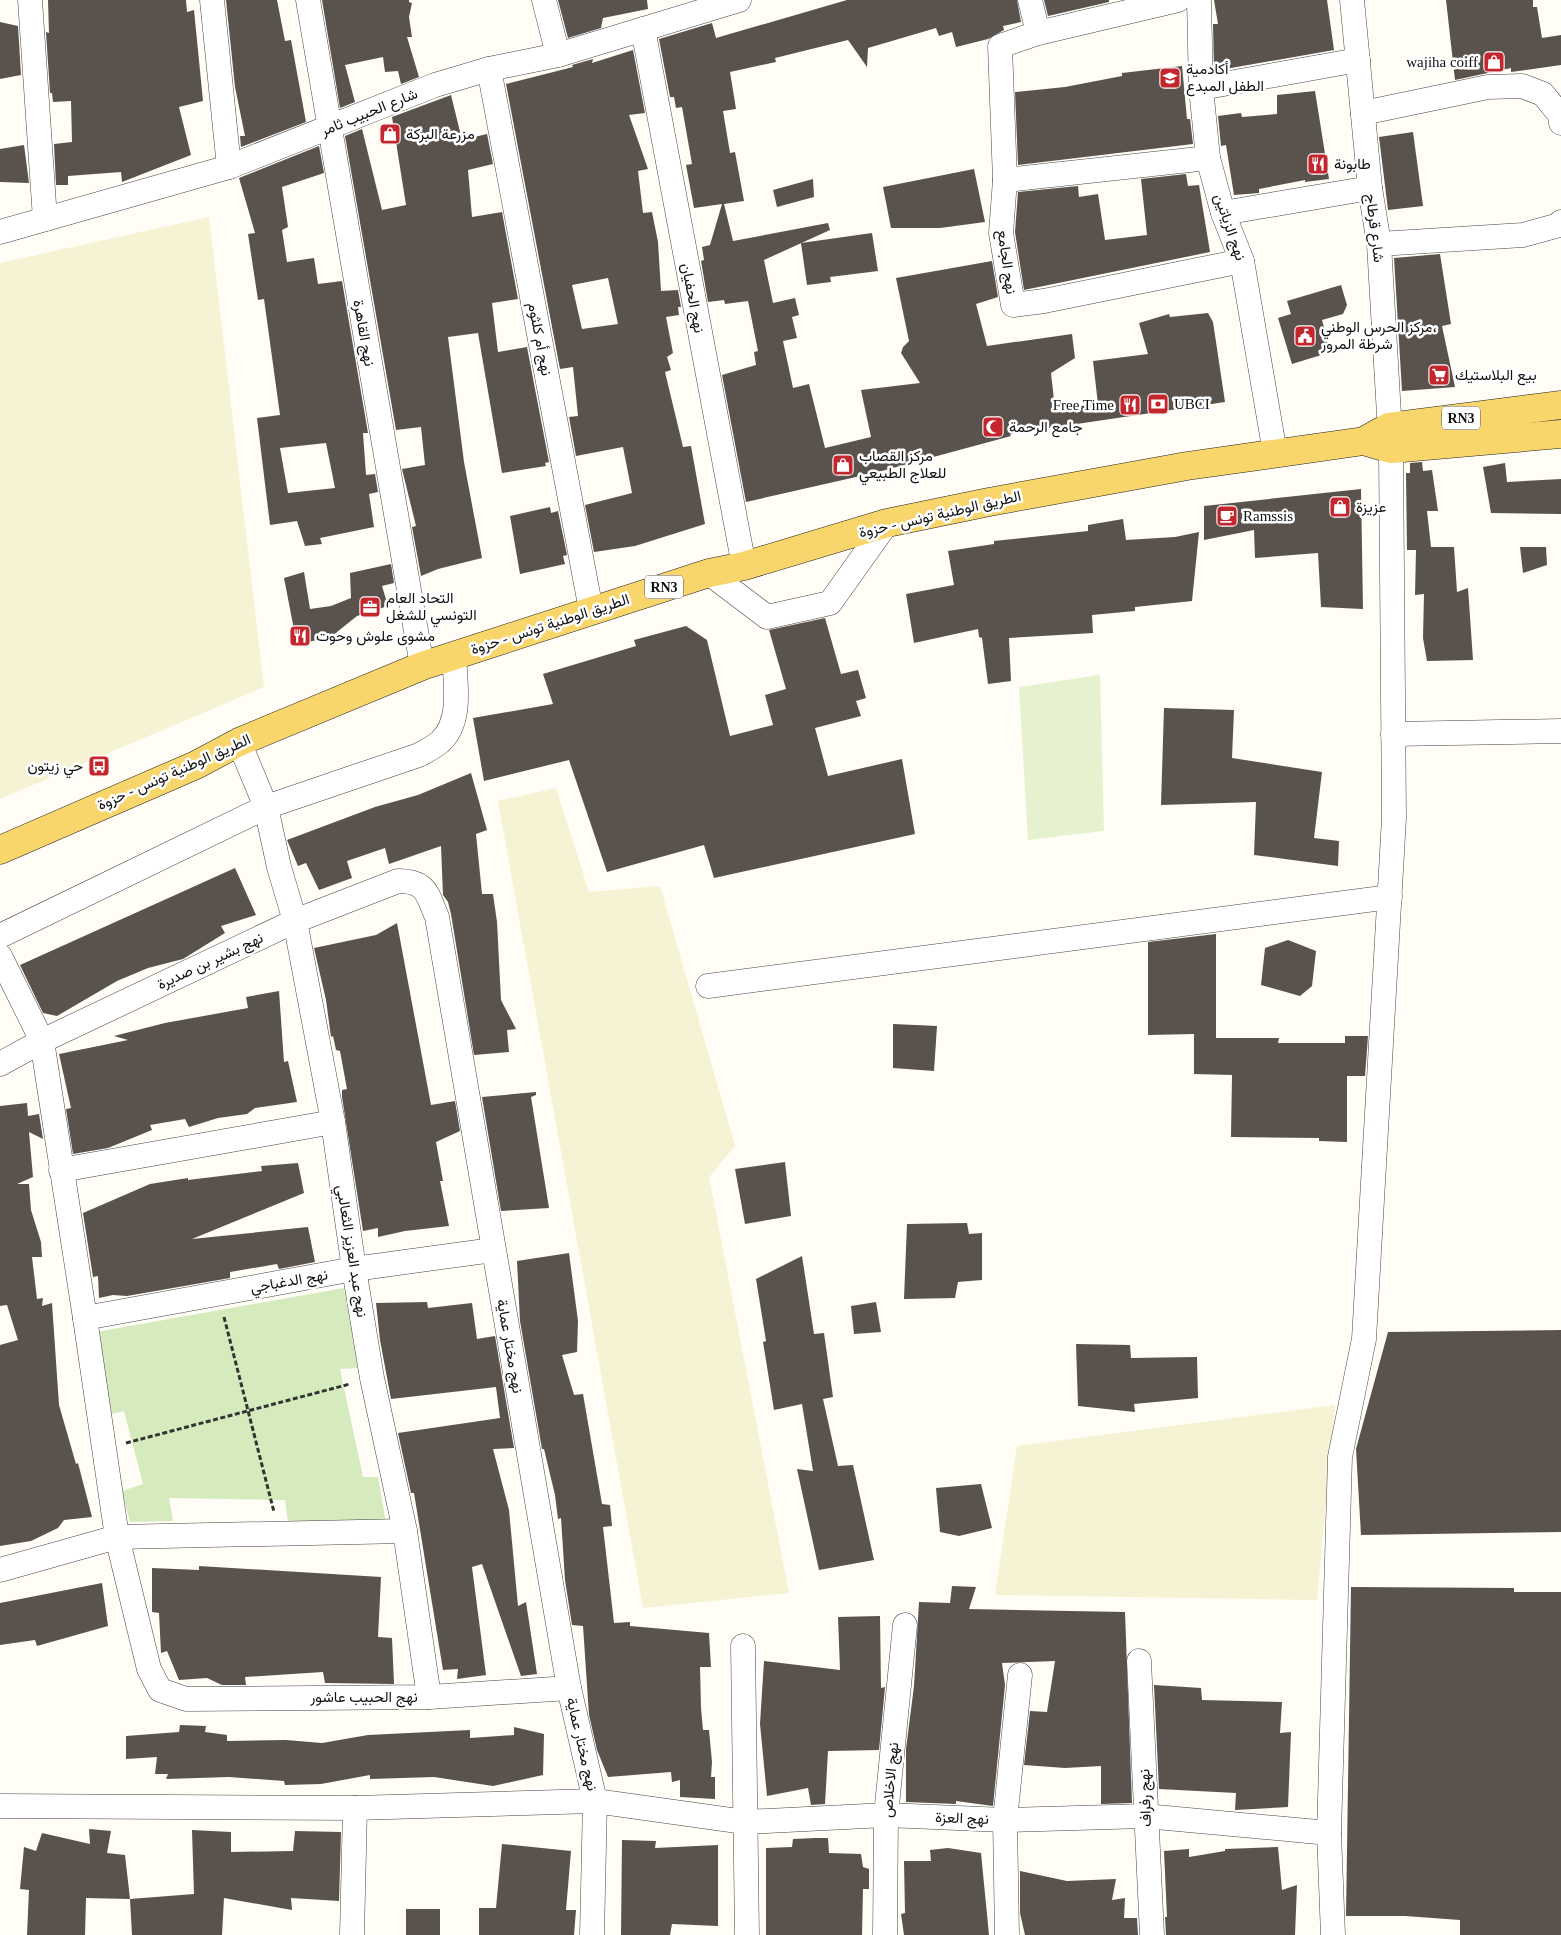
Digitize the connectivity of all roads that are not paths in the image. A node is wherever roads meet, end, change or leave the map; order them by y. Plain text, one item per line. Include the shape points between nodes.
1 (30, 0) edge
2 (212, 0) edge
3 (308, 0) edge
4 (544, 0) edge
5 (740, 0) edge
6 (1030, 0) edge
7 (1178, 0) edge
8 (1199, 0) edge
9 (1352, 0) edge
10 (643, 29) junction
11 (1038, 33) junction
12 (558, 55) junction
13 (1358, 60) junction
14 (489, 69) junction
15 (1201, 88) junction
16 (1363, 113) junction
17 (1561, 117) edge
18 (329, 128) junction
19 (1208, 158) junction
20 (229, 167) junction
21 (1005, 180) junction
22 (1370, 188) junction
23 (1223, 213) junction
24 (45, 219) junction
25 (1561, 222) edge
26 (0, 232) edge
27 (1379, 244) junction
28 (1242, 261) junction
29 (1561, 405) edge
30 (1561, 434) edge
31 (1390, 438) junction
32 (1275, 453) junction
33 (887, 523) junction
34 (744, 566) junction
35 (709, 573) junction
36 (591, 610) junction
37 (454, 655) junction
38 (422, 666) junction
39 (1561, 731) edge
40 (1393, 734) junction
41 (239, 742) junction
42 (266, 807) junction
43 (0, 850) edge
44 (425, 891) joint
45 (1390, 897) junction
46 (295, 921) junction
47 (0, 936) edge
48 (0, 956) edge
49 (708, 986) dead end
50 (42, 1040) junction
51 (0, 1064) edge
52 (333, 1122) junction
53 (61, 1170) junction
54 (493, 1250) junction
55 (354, 1269) junction
56 (86, 1318) junction
57 (405, 1531) junction
58 (117, 1537) junction
59 (0, 1570) edge
60 (905, 1625) dead end
61 (743, 1646) dead end
62 (1139, 1661) dead end
63 (1020, 1675) dead end
64 (569, 1688) junction
65 (429, 1697) junction
66 (595, 1801) junction
67 (0, 1806) edge
68 (355, 1808) junction
69 (886, 1814) junction
70 (1145, 1816) junction
71 (1005, 1820) junction
72 (745, 1822) junction
73 (1329, 1833) junction
74 (352, 1935) edge
75 (592, 1935) edge
76 (747, 1935) edge
77 (885, 1935) edge
78 (1007, 1935) edge
79 (1152, 1935) edge
80 (1334, 1935) edge

1 - 24 street
2 - 20 street
3 - 18 street, نهج القاهرة
4 - 12 street
5 - 10 street, شارع الحبيب ثامر
6 - 11 street
7 - 11 street
8 - 15 street, نهج الزياتين
9 - 13 street, شارع قرطاج
10 - 12 street, شارع الحبيب ثامر
10 - 34 street, نهج الحفيان
11 - 21 street, نهج الجامع via 1000,46
12 - 14 street, شارع الحبيب ثامر
13 - 15 street
13 - 16 street, شارع قرطاج
14 - 18 street, شارع الحبيب ثامر via 436,85
14 - 36 street, نهج أم كلثوم
15 - 19 street, نهج الزياتين
16 - 17 street via 1488,88 1522,86 1544,94
16 - 22 street, شارع قرطاج
18 - 20 street, شارع الحبيب ثامر
18 - 38 street, نهج القاهرة
19 - 21 street
19 - 23 street, نهج الزياتين
20 - 24 street, شارع الحبيب ثامر
21 - 28 street, نهج الجامع via 1001,234 1013,305
22 - 23 street
22 - 27 street, شارع قرطاج
23 - 28 street, نهج الزياتين
24 - 26 street, شارع الحبيب ثامر
25 - 27 street via 1523,235
27 - 31 street, شارع قرطاج
28 - 32 street, نهج الزياتين
29 - 31 main road, الطريق الوطنية تونس - حزوة / RN3
30 - 31 main road, الطريق الوطنية تونس - حزوة / RN3
31 - 32 main road, الطريق الوطنية تونس - حزوة / RN3
31 - 40 street, شارع قرطاج
32 - 33 main road, الطريق الوطنية تونس - حزوة / RN3 via 1186,466
33 - 34 main road, الطريق الوطنية تونس - حزوة / RN3
33 - 35 street via 830,603 767,617
34 - 35 main road, الطريق الوطنية تونس - حزوة / RN3
35 - 36 main road, الطريق الوطنية تونس - حزوة / RN3
36 - 37 main road, الطريق الوطنية تونس - حزوة / RN3
37 - 38 main road, الطريق الوطنية تونس - حزوة / RN3
37 - 42 street via 456,714 449,732 439,743 419,755
38 - 41 main road, الطريق الوطنية تونس - حزوة / RN3
39 - 40 street
40 - 45 street, شارع قرطاج via 1394,818
41 - 42 street, نهج عبد العزيز الثعالبي
41 - 43 main road, الطريق الوطنية تونس - حزوة / RN3 via 196,765
42 - 46 street, نهج عبد العزيز الثعالبي
42 - 47 street
44 - 46 street, نهج بشير بن صديرة via 414,881 398,881
44 - 54 street, نهج مختار عماية via 437,917
45 - 49 street
45 - 73 street, شارع قرطاج via 1364,1339 1340,1457
46 - 50 street, نهج بشير بن صديرة
46 - 52 street, نهج عبد العزيز الثعالبي
48 - 50 street
50 - 51 street, نهج بشير بن صديرة
50 - 53 street
52 - 53 street
52 - 55 street, نهج عبد العزيز الثعالبي
53 - 56 street
54 - 55 street, نهج الدغباجي
54 - 64 street, نهج مختار عماية
55 - 56 street, نهج الدغباجي
55 - 57 street, نهج عبد العزيز الثعالبي via 372,1378
56 - 58 street
57 - 58 street
57 - 65 street, نهج عبد العزيز الثعالبي
58 - 59 street
58 - 65 street, نهج الحبيب عاشور via 149,1669 160,1690 186,1699
60 - 69 street, نهج الاخلاص
61 - 72 street
62 - 70 street, نهج رفراف
63 - 71 street
64 - 65 street, نهج الحبيب عاشور
64 - 66 street, نهج مختار عماية
66 - 68 street, نهج العزة
66 - 72 street, نهج العزة
66 - 75 street, نهج مختار عماية
67 - 68 street, نهج العزة
68 - 74 street
69 - 71 street, نهج العزة
69 - 72 street, نهج العزة
69 - 77 street, نهج الاخلاص
70 - 71 street, نهج العزة
70 - 73 street, نهج العزة
70 - 79 street, نهج رفراف
71 - 78 street
72 - 76 street
73 - 80 street, شارع قرطاج

